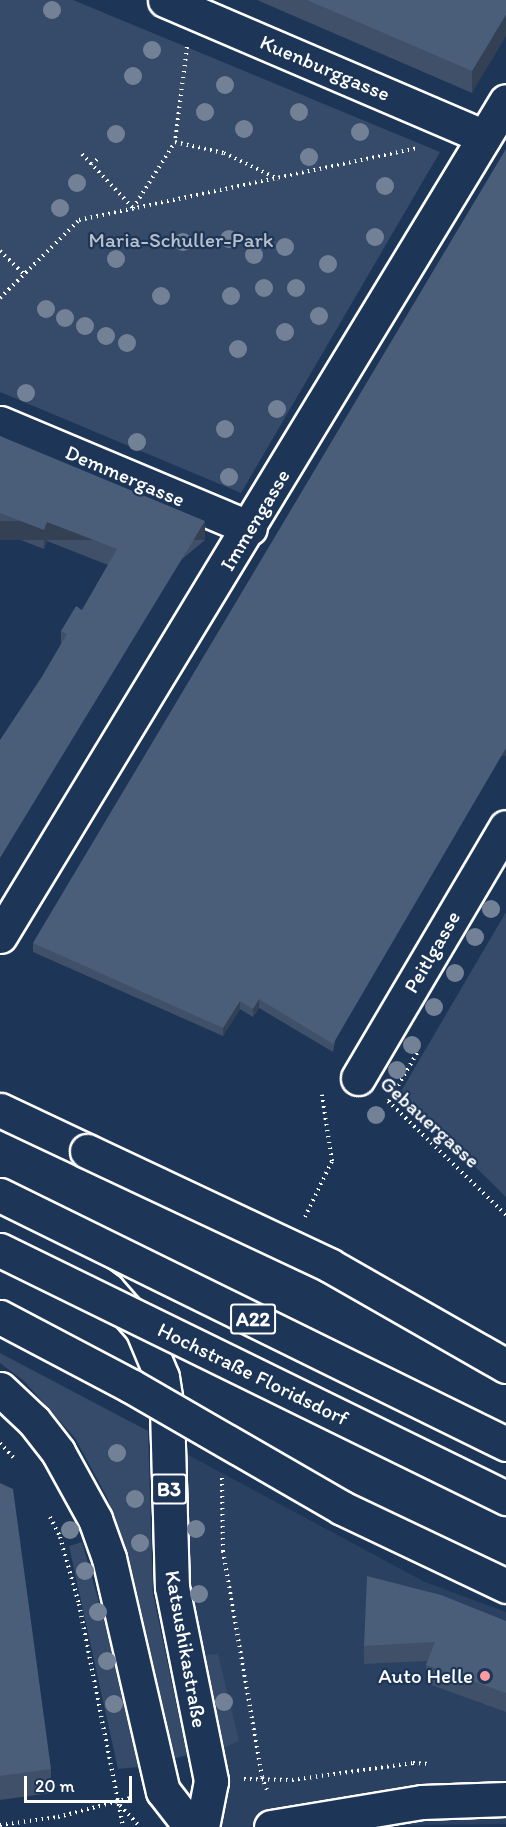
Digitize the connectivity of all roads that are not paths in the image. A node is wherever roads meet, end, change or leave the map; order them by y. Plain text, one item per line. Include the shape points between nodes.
1 (178, 5) edge
2 (506, 101) edge
3 (484, 137) junction
4 (0, 423) edge
5 (250, 528) junction
6 (506, 827) edge
7 (0, 936) edge
8 (358, 1078) road end
9 (0, 1110) edge
10 (0, 1195) edge
11 (0, 1224) edge
12 (0, 1250) edge
13 (0, 1317) edge
14 (506, 1366) edge
15 (0, 1389) edge
16 (506, 1444) edge
17 (506, 1498) edge
18 (506, 1586) edge
19 (506, 1799) edge
20 (190, 1827) edge
21 (202, 1827) edge
22 (271, 1827) edge

1 - 3 main road, Kuenburggasse
2 - 3 main road, Immengasse
3 - 5 main road, Immengasse
4 - 5 main road, Demmergasse
5 - 7 main road, Immengasse
6 - 8 main road, Peitlgasse
9 - 14 main road, bridge via 329,1265
10 - 16 main road, A22, bridge
11 - 21 main road, Katsushikastraße / B3 via 60,1254 108,1290 130,1313 154,1355 167,1409 172,1587 211,1781
12 - 17 main road, Hochstraße Floridsdorf / A22, bridge
13 - 18 main road, bridge via 130,1386 342,1508
15 - 20 main road via 34,1421 58,1452 95,1519 109,1558 163,1791
19 - 22 main road via 422,1802

